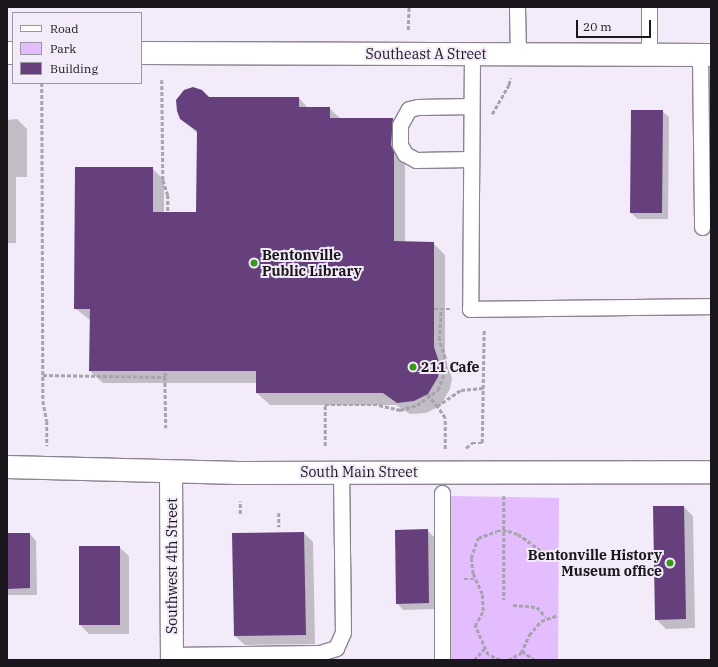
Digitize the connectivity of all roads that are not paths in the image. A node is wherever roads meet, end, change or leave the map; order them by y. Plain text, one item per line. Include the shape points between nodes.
1 (517, 7) edge
2 (649, 7) edge
3 (142, 53) edge
4 (472, 54) junction
5 (518, 54) junction
6 (649, 54) junction
7 (706, 55) edge
8 (471, 106) junction
9 (470, 160) junction
10 (702, 227) dead end
11 (711, 306) edge
12 (7, 466) edge
13 (171, 472) junction
14 (341, 472) junction
15 (711, 472) edge
16 (442, 493) dead end
17 (172, 657) edge
18 (442, 660) edge

1 - 5 lane
2 - 6 lane
3 - 4 street, Southeast A Street
4 - 5 street, Southeast A Street
4 - 8 lane
5 - 6 street, Southeast A Street
6 - 7 street, Southeast A Street
7 - 10 lane
8 - 9 lane
8 - 9 lane via 418,107 409,110 400,125 400,145 406,154 416,160
9 - 11 lane via 470,309
12 - 13 street, South Main Street
13 - 14 street, South Main Street
13 - 17 street, Southwest 4th Street
14 - 15 street, South Main Street
14 - 17 lane via 343,632 336,648 320,653
16 - 18 lane

